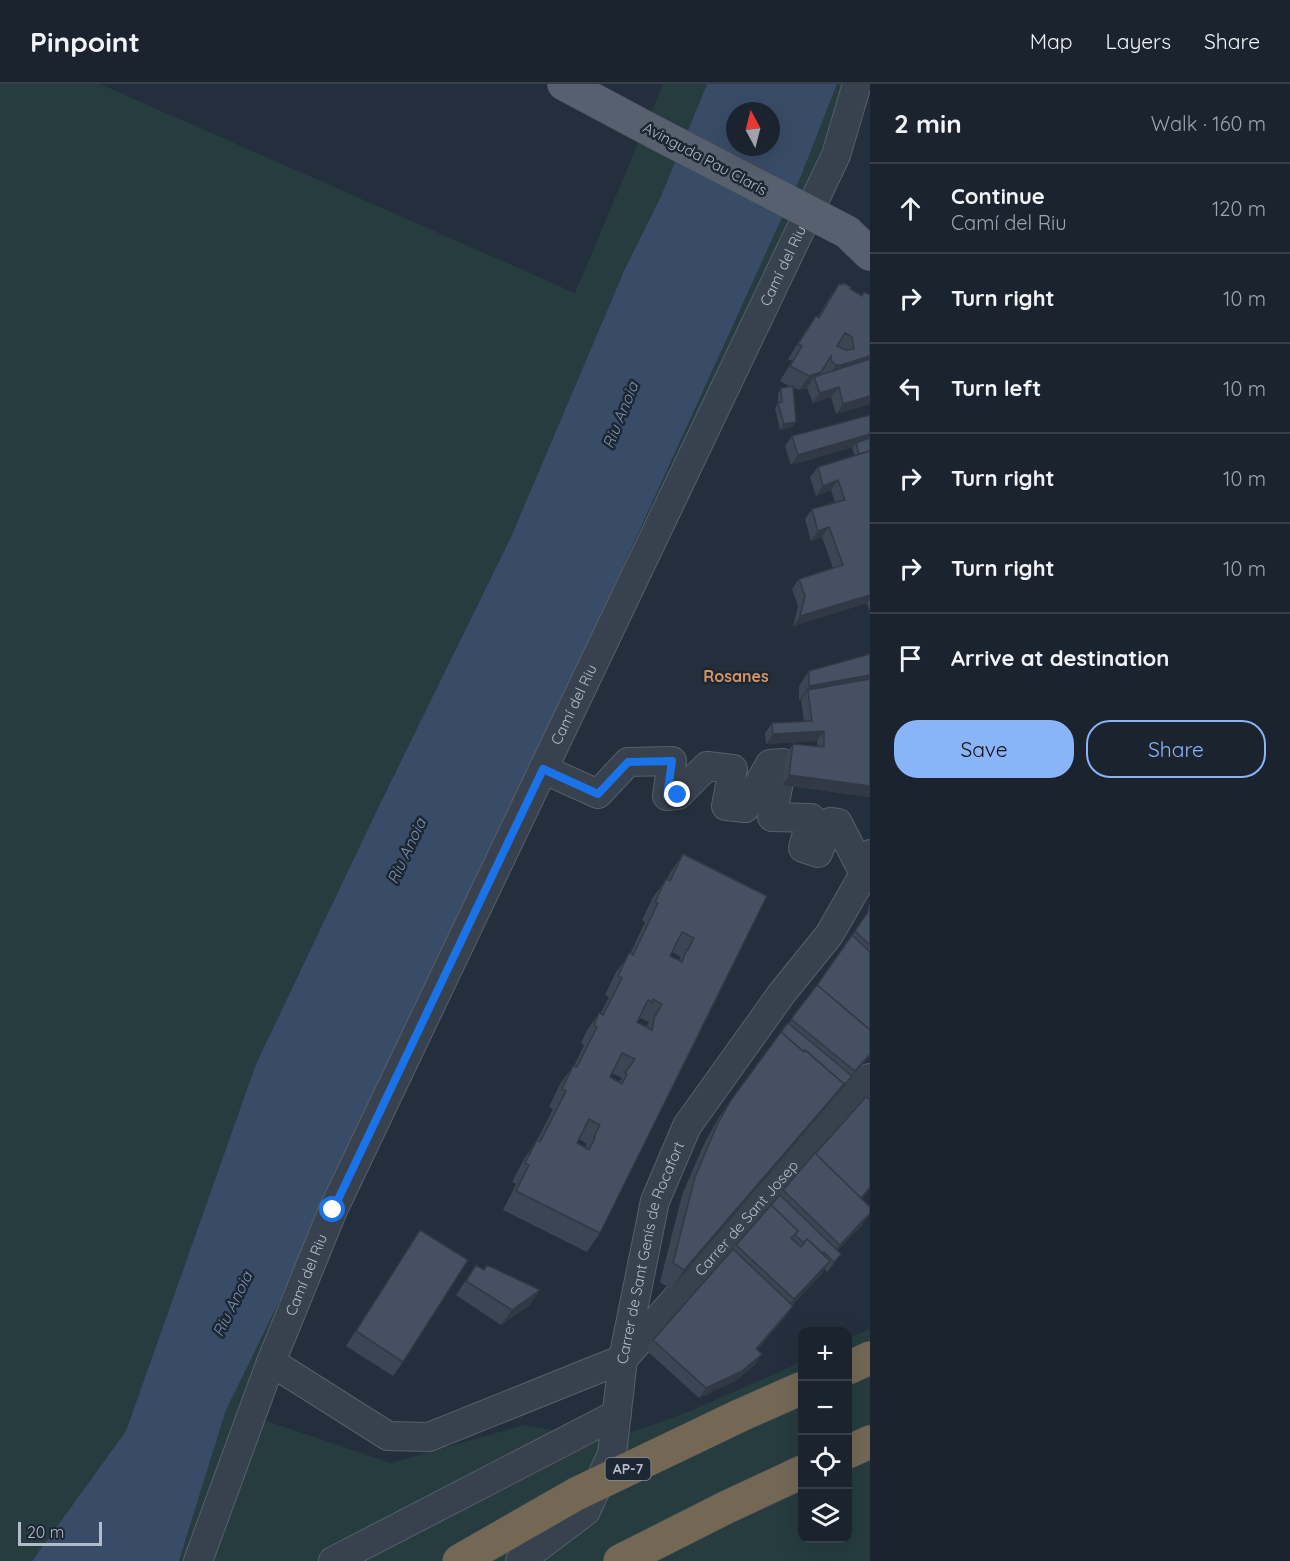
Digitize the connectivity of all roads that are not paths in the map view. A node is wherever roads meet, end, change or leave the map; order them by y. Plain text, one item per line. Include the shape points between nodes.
1 (564, 84) edge
2 (857, 84) edge
3 (862, 241) edge
4 (543, 769) junction
5 (867, 864) edge
6 (870, 1078) edge
7 (870, 1358) edge
8 (623, 1359) junction
9 (271, 1362) junction
10 (852, 1366) edge
11 (798, 1390) edge
12 (617, 1414) junction
13 (870, 1442) edge
14 (852, 1450) edge
15 (798, 1474) edge
16 (198, 1561) edge
17 (333, 1561) edge
18 (459, 1561) edge
19 (520, 1561) edge
20 (620, 1561) edge

1 - 3 main road, Avinguda Pau Clarís, bridge
2 - 4 street, Camí del Riu via 836,155
4 - 5 street via 598,794 628,762 672,761 667,796 678,795 707,766 733,768 726,806 745,808 770,764 783,763 772,817 811,818 803,848 818,853 830,822 838,823
4 - 9 street, Camí del Riu via 337,1202
5 - 8 street, Carrer de Sant Genís de Rocafort via 830,935 782,993 687,1126 655,1201
6 - 8 street, Carrer de Sant Josep
7 - 10 highway
8 - 9 street, Carrer de Sant Genís de Rocafort via 429,1437 388,1436
8 - 12 street
9 - 16 street, Camí del Riu
11 - 18 highway, AP-7, bridge via 576,1494
12 - 17 street
12 - 19 street via 612,1454 586,1511
13 - 14 highway
15 - 20 highway

